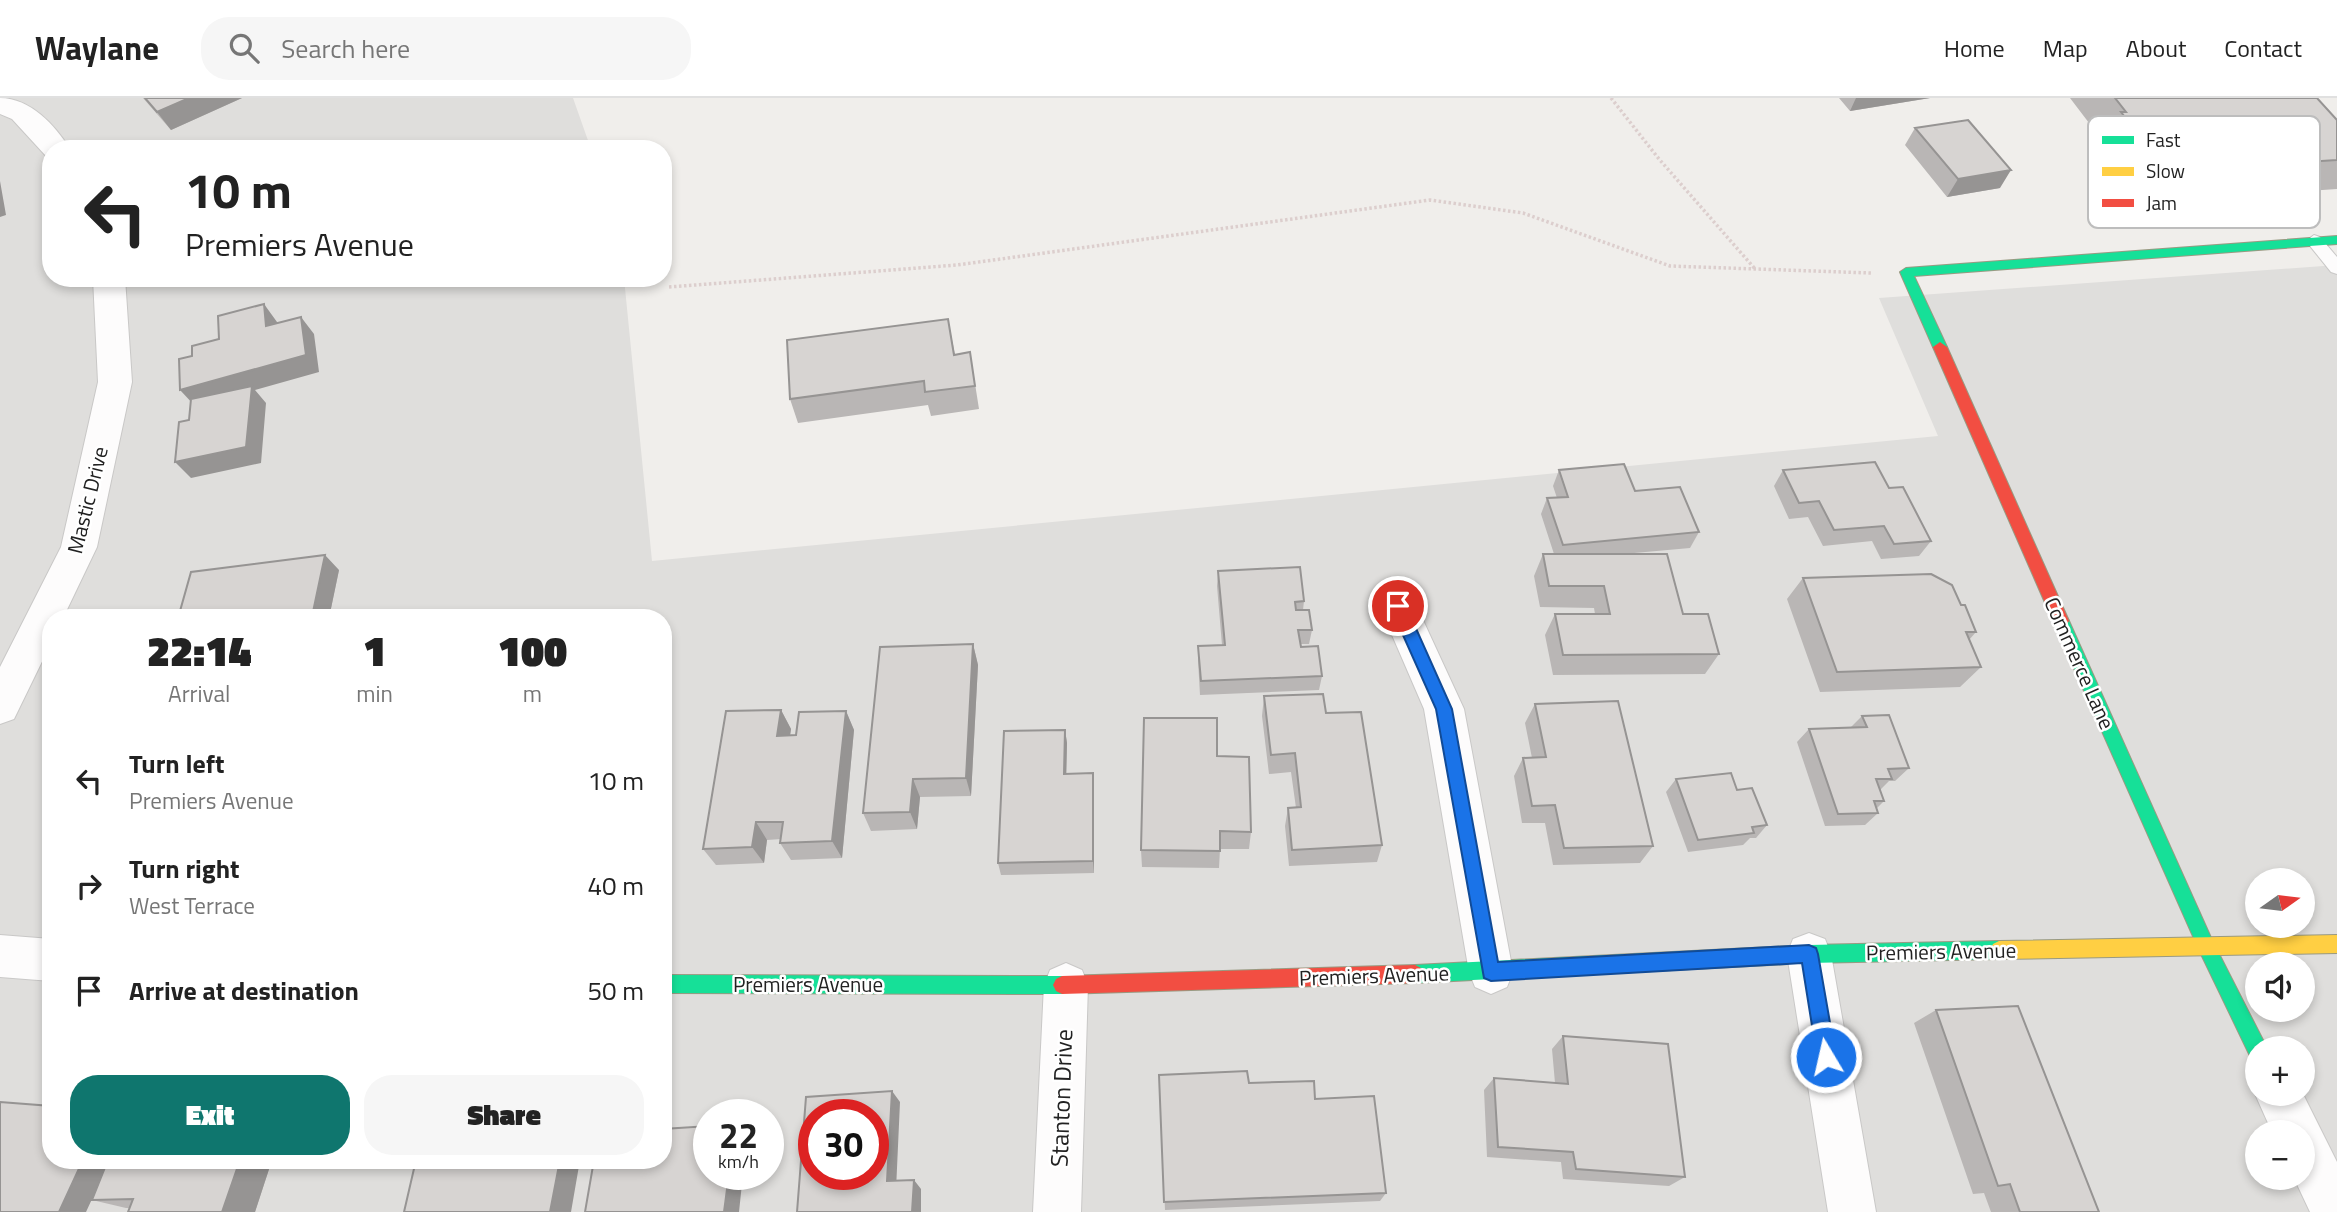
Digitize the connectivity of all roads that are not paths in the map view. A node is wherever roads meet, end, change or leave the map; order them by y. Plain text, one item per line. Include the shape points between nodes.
1 (0, 104) edge
2 (48, 140) edge
3 (2337, 240) edge
4 (2314, 241) junction
5 (2337, 268) edge
6 (110, 287) edge
7 (1398, 606) dead end
8 (48, 609) edge
9 (42, 622) edge
10 (0, 707) edge
11 (2337, 944) edge
12 (2206, 946) junction
13 (1809, 954) junction
14 (0, 956) edge
15 (42, 959) edge
16 (1491, 972) junction
17 (672, 984) edge
18 (1066, 985) junction
19 (2251, 1036) edge
20 (2315, 1169) edge
21 (1056, 1212) edge
22 (1852, 1212) edge
23 (2336, 1212) edge

1 - 2 street via 22,113
3 - 4 street
4 - 5 lane
4 - 12 street, Commerce Lane via 1906,272
6 - 8 street, Mastic Drive via 115,382 79,547
7 - 16 street via 1444,709
9 - 10 street, Mastic Drive
11 - 12 street, Premiers Avenue
12 - 13 street, Premiers Avenue
12 - 19 street, Commerce Lane
13 - 16 street, Premiers Avenue
13 - 22 street
14 - 15 street
16 - 18 street, Premiers Avenue
17 - 18 street, Premiers Avenue
18 - 21 street, Stanton Drive
20 - 23 street

